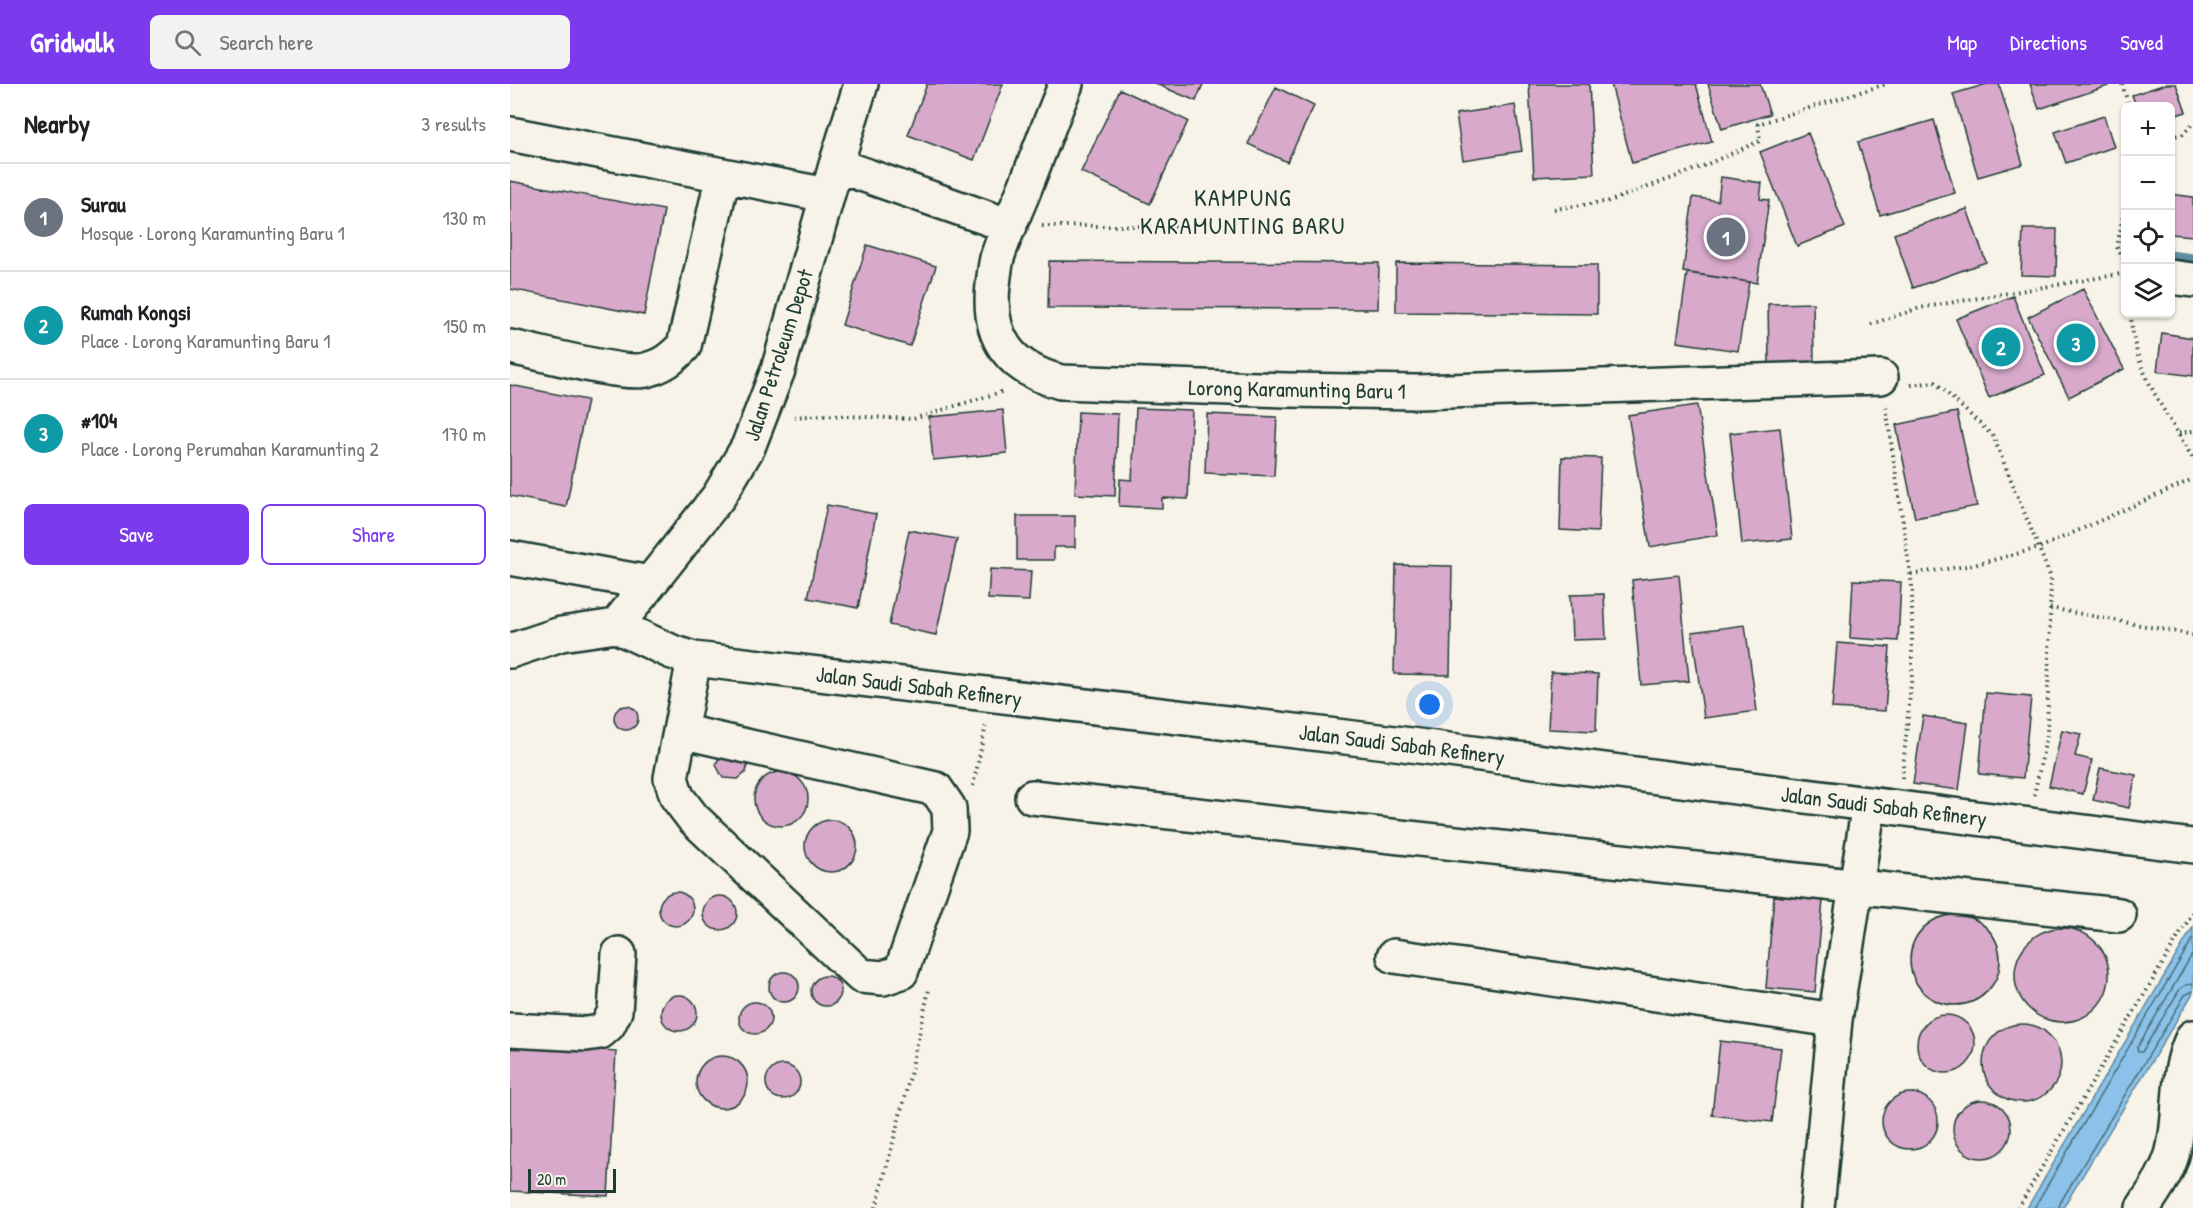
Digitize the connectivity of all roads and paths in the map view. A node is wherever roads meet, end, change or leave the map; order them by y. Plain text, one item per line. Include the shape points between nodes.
1 (861, 84) edge
2 (1066, 84) edge
3 (1886, 84) edge
4 (2122, 84) edge
5 (2128, 102) edge
6 (2193, 123) edge
7 (510, 134) edge
8 (2175, 136) edge
9 (723, 175) junction
10 (831, 180) junction
11 (1554, 210) dead end
12 (1010, 226) junction
13 (1185, 226) dead end
14 (2121, 226) edge
15 (2121, 255) edge
16 (2121, 274) edge
17 (2175, 278) edge
18 (2193, 280) edge
19 (2131, 318) edge
20 (1871, 324) dead end
21 (510, 347) edge
22 (1041, 377) junction
23 (1881, 377) dead end
24 (1935, 382) dead end
25 (1888, 418) dead end
26 (760, 419) junction
27 (2193, 431) edge
28 (2179, 433) junction
29 (2193, 459) edge
30 (2193, 479) edge
31 (2038, 548) junction
32 (510, 558) edge
33 (1911, 574) junction
34 (650, 583) junction
35 (2050, 608) junction
36 (616, 626) junction
37 (2193, 635) edge
38 (510, 651) edge
39 (694, 659) junction
40 (680, 731) junction
41 (1904, 759) dead end
42 (2036, 788) dead end
43 (1032, 797) dead end
44 (1869, 804) junction
45 (2193, 846) edge
46 (1857, 888) junction
47 (2193, 912) edge
48 (2119, 915) dead end
49 (619, 954) dead end
50 (1394, 956) dead end
51 (1835, 1020) junction
52 (510, 1030) edge
53 (2193, 1037) edge
54 (1817, 1208) edge
55 (2018, 1208) edge
56 (2143, 1208) edge

1 - 10 street, Jalan Petroleum Depot
2 - 12 street, Lorong Karamunting Baru 1
3 - 11 path via 1758,124 1760,141 1694,170 1610,201
4 - 5 path
6 - 8 path via 2183,134
7 - 9 street
9 - 10 street
9 - 21 street via 684,346 667,363 643,371 616,369
10 - 12 street
10 - 26 street, Jalan Petroleum Depot
12 - 13 path
12 - 22 street, Lorong Karamunting Baru 1 via 996,260 993,319 1010,354 1022,367
14 - 15 path via 2117,247
16 - 20 path via 1920,308
17 - 18 street
19 - 28 path via 2148,385
22 - 23 street, Lorong Karamunting Baru 1 via 1061,382 1417,392
22 - 26 path via 913,419 824,415
24 - 31 path via 1993,436
25 - 33 path
26 - 34 street, Jalan Petroleum Depot via 719,496
27 - 28 path
28 - 29 path
30 - 31 path
31 - 33 path via 1974,565
31 - 35 path via 2051,578
32 - 34 street
33 - 41 path via 1911,673
34 - 36 street, Jalan Petroleum Depot
35 - 37 path
35 - 42 path via 2047,734
36 - 38 street via 561,634
36 - 39 street, Jalan Saudi Sabah Refinery
39 - 40 street
39 - 44 street, Jalan Saudi Sabah Refinery
40 - 40 street via 672,778 677,797 693,818 861,976 883,978 901,972 950,831 948,808 936,789
43 - 46 street
44 - 45 street, Jalan Saudi Sabah Refinery
44 - 46 street
46 - 48 street
46 - 51 street
47 - 55 path
49 - 52 street via 615,1011 600,1032
50 - 51 street
51 - 54 street
53 - 56 street via 2182,1074 2172,1154 2165,1174

